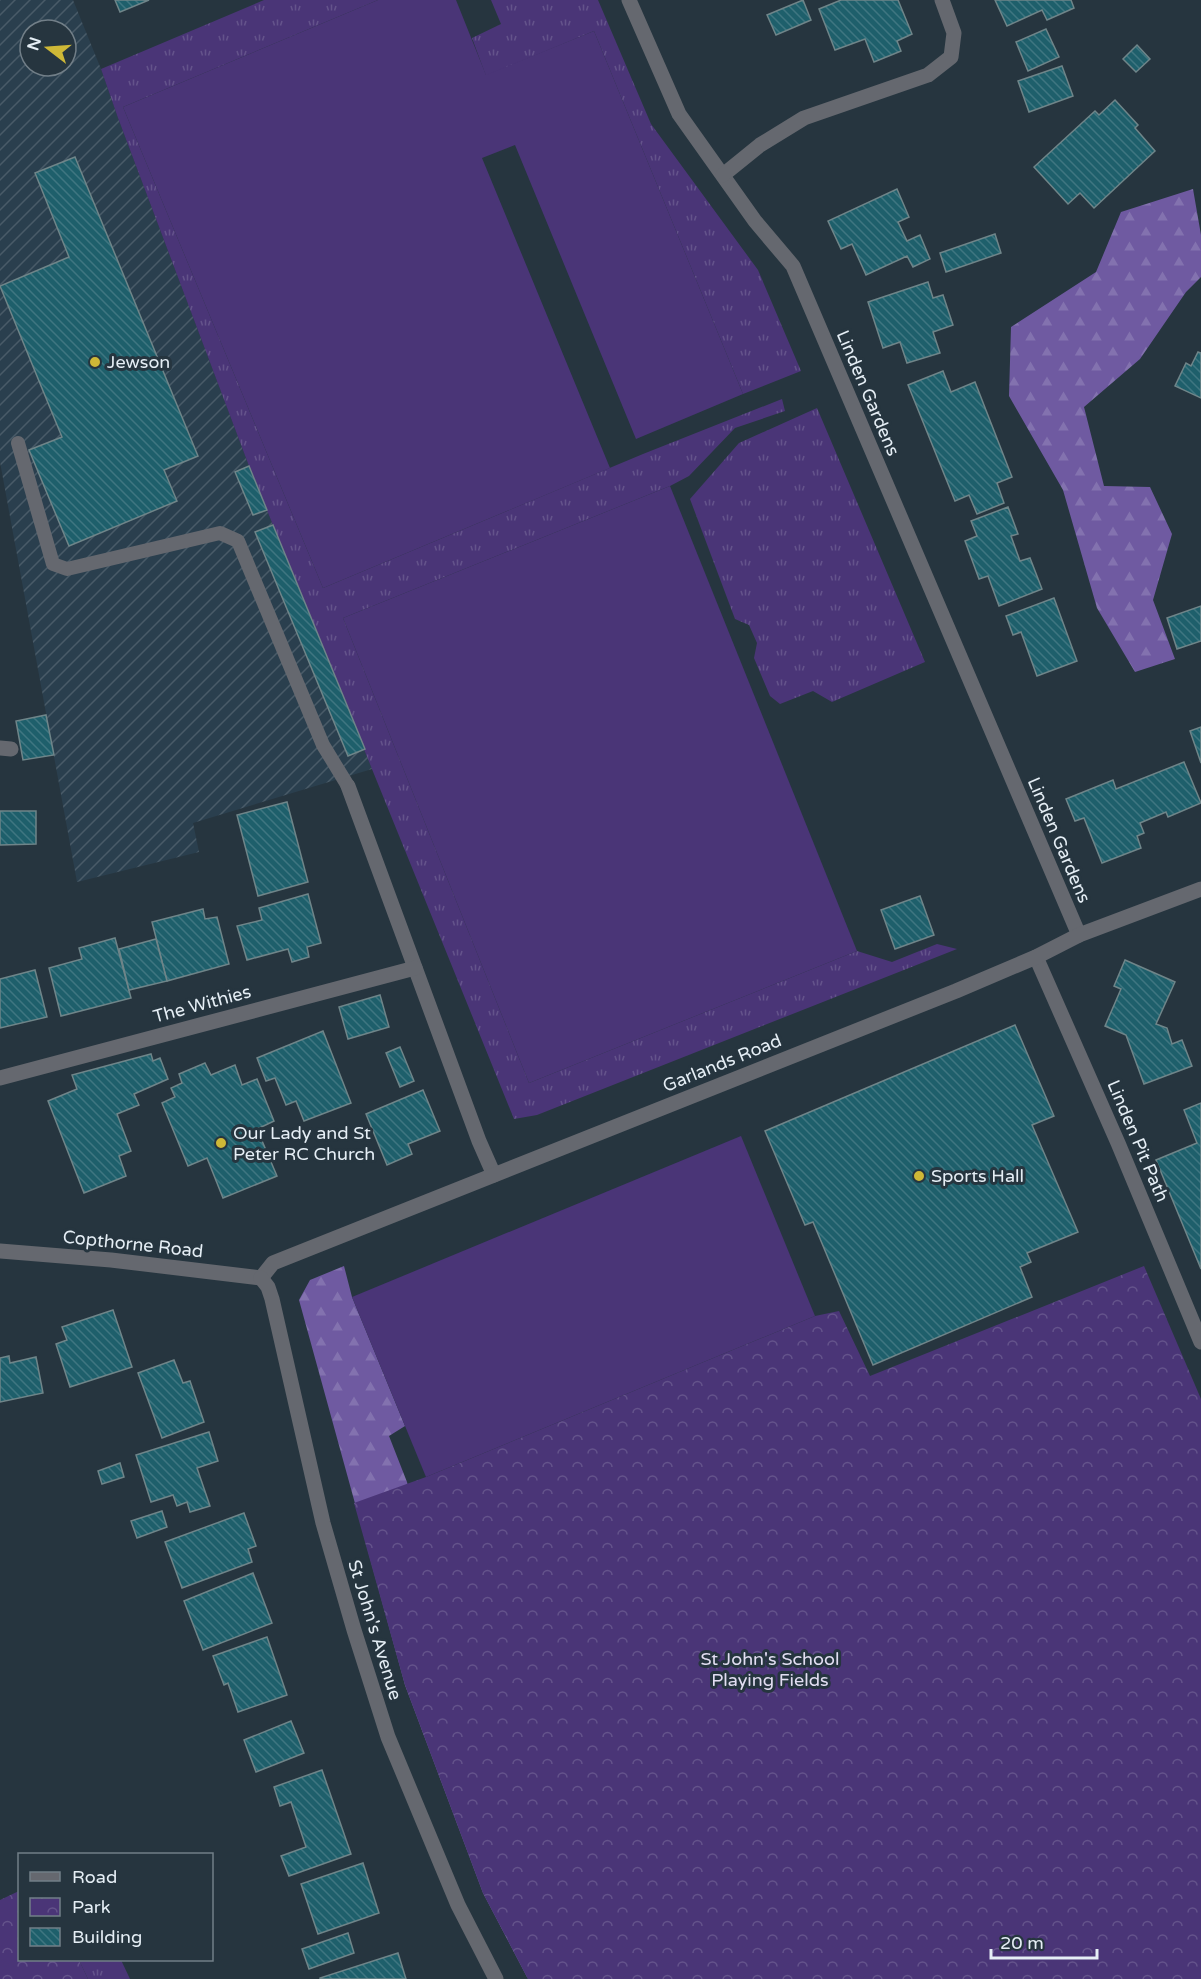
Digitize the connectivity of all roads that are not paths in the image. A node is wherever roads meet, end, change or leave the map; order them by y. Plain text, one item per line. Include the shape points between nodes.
1 (629, 0) edge
2 (942, 0) edge
3 (723, 175) junction
4 (18, 443) dead end
5 (348, 786) joint
6 (1201, 889) edge
7 (1079, 935) junction
8 (1036, 957) junction
9 (415, 968) junction
10 (0, 1078) edge
11 (494, 1175) junction
12 (0, 1251) edge
13 (261, 1278) junction
14 (1201, 1342) edge
15 (496, 1979) edge

1 - 3 street, Linden Gardens via 679,114
2 - 3 street via 954,33 951,57 928,75 804,118 760,145
3 - 7 street, Linden Gardens via 793,266
4 - 5 lane via 54,564 67,568 220,533 238,541 323,745
5 - 9 street
6 - 7 street, Garlands Road
7 - 8 street, Garlands Road
8 - 11 street, Garlands Road
8 - 14 street, Linden Pit Path
9 - 10 street, The Withies
9 - 11 street
11 - 13 street, Garlands Road via 273,1263
12 - 13 street, Copthorne Road
13 - 15 street, St John's Avenue via 272,1299 323,1523 388,1737 458,1905

